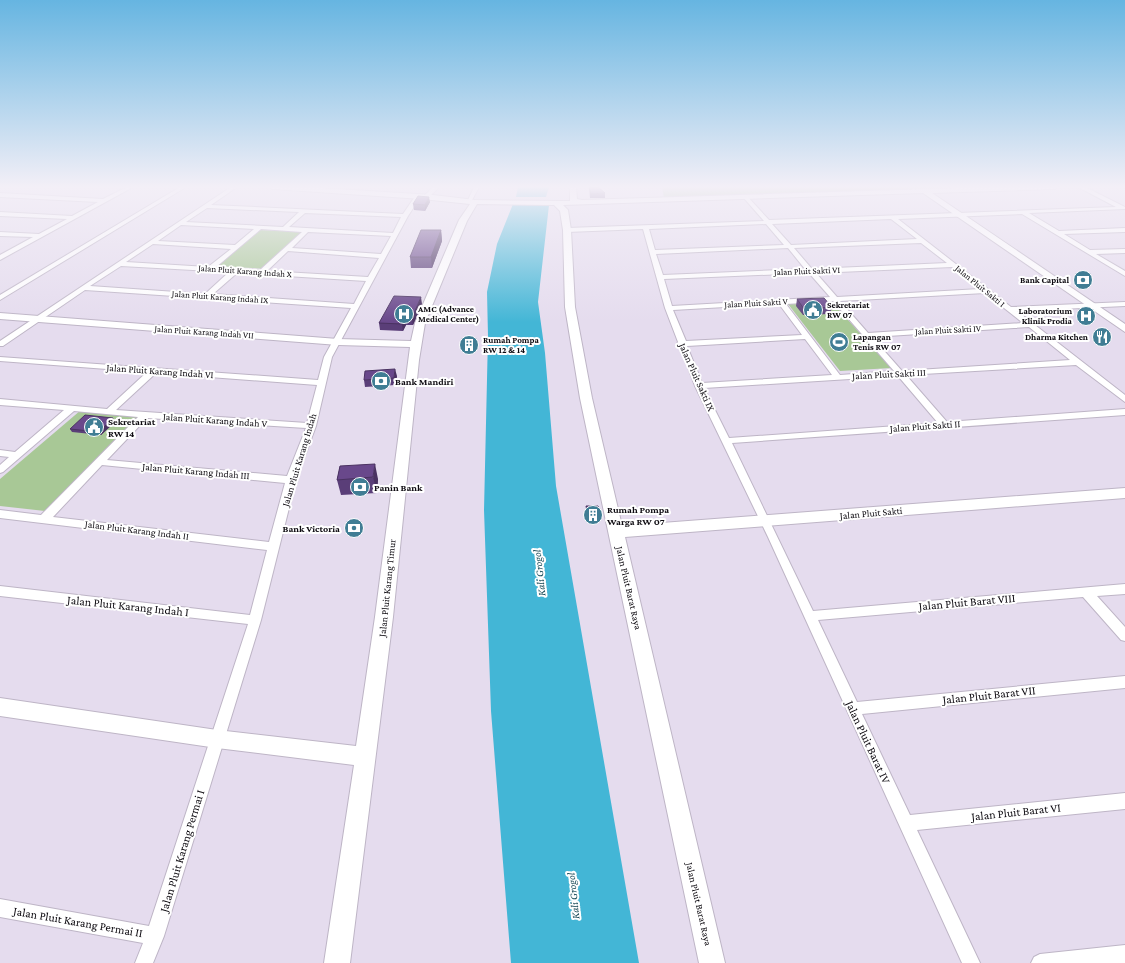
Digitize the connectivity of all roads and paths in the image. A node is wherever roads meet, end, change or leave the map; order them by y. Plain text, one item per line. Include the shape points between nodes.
1 (48, 232) edge
2 (109, 232) edge
3 (167, 232) edge
4 (255, 232) edge
5 (305, 232) edge
6 (350, 232) edge
7 (458, 232) edge
8 (567, 232) edge
9 (647, 232) edge
10 (777, 232) edge
11 (911, 232) edge
12 (984, 232) edge
13 (1081, 232) edge
14 (1057, 233) joint
15 (0, 234) edge
16 (396, 234) joint
17 (41, 236) junction
18 (923, 241) junction
19 (152, 242) junction
20 (789, 246) junction
21 (235, 247) junction
22 (286, 249) junction
23 (1125, 251) edge
24 (653, 252) junction
25 (1089, 252) junction
26 (383, 256) junction
27 (1, 257) edge
28 (120, 264) junction
29 (954, 265) junction
30 (210, 269) junction
31 (235, 271) junction
32 (810, 271) junction
33 (261, 273) junction
34 (1125, 273) edge
35 (660, 277) junction
36 (371, 279) junction
37 (86, 288) junction
38 (987, 291) junction
39 (207, 296) junction
40 (0, 298) edge
41 (835, 299) junction
42 (781, 302) junction
43 (1125, 304) edge
44 (1091, 305) junction
45 (355, 306) junction
46 (669, 308) junction
47 (1009, 309) junction
48 (0, 316) edge
49 (37, 319) junction
50 (1030, 325) junction
51 (1125, 329) edge
52 (866, 335) junction
53 (807, 337) junction
54 (338, 342) junction
55 (0, 344) edge
56 (416, 344) junction
57 (681, 344) junction
58 (0, 359) edge
59 (1079, 362) junction
60 (153, 371) junction
61 (900, 373) junction
62 (838, 377) junction
63 (321, 383) junction
64 (699, 386) junction
65 (1125, 399) edge
66 (0, 402) edge
67 (72, 408) junction
68 (110, 411) junction
69 (1125, 412) edge
70 (145, 415) junction
71 (945, 425) junction
72 (311, 426) junction
73 (726, 441) junction
74 (0, 453) edge
75 (18, 455) junction
76 (100, 462) junction
77 (0, 470) edge
78 (291, 480) junction
79 (1125, 493) edge
80 (0, 514) edge
81 (44, 519) junction
82 (764, 522) junction
83 (617, 532) junction
84 (274, 547) junction
85 (1125, 589) edge
86 (0, 591) edge
87 (1086, 592) junction
88 (809, 616) junction
89 (255, 620) junction
90 (1125, 636) edge
91 (1125, 682) edge
92 (0, 707) edge
93 (853, 709) junction
94 (217, 739) junction
95 (364, 757) junction
96 (1125, 801) edge
97 (906, 823) junction
98 (0, 908) edge
99 (155, 936) junction
100 (1125, 955) edge
101 (144, 963) edge
102 (337, 963) edge
103 (712, 963) edge
104 (971, 963) edge
105 (1040, 963) edge

1 - 17 street
2 - 40 street
3 - 19 street
4 - 21 street
5 - 22 street
6 - 16 street
7 - 56 street, Jalan Pluit Karang Timur via 420,323
8 - 83 street, Jalan Pluit Barat Raya via 570,307 574,336
9 - 24 street, Jalan Pluit Sakti IX
10 - 20 street
11 - 18 street, Jalan Pluit Sakti I
12 - 44 street
13 - 14 street
14 - 25 street
15 - 17 street
16 - 26 street, Jalan Pluit Karang Indah
17 - 27 street
18 - 20 street
18 - 29 street, Jalan Pluit Sakti I
19 - 21 street
19 - 28 street
20 - 24 street
20 - 32 street
21 - 30 street
22 - 26 street
22 - 33 street
23 - 25 street
24 - 35 street, Jalan Pluit Sakti IX
25 - 34 street
26 - 36 street, Jalan Pluit Karang Indah
28 - 30 street, Jalan Pluit Karang Indah X
28 - 37 street
29 - 32 street, Jalan Pluit Sakti VI
29 - 38 street, Jalan Pluit Sakti I
30 - 31 street, Jalan Pluit Karang Indah X
31 - 33 street, Jalan Pluit Karang Indah X
31 - 39 street
32 - 35 street, Jalan Pluit Sakti VI
32 - 41 street
33 - 36 street, Jalan Pluit Karang Indah X
35 - 46 street, Jalan Pluit Sakti IX
36 - 45 street, Jalan Pluit Karang Indah
37 - 39 street, Jalan Pluit Karang Indah IX
37 - 49 street
38 - 41 street, Jalan Pluit Sakti V
38 - 47 street, Jalan Pluit Sakti I
39 - 45 street, Jalan Pluit Karang Indah IX
41 - 42 street, Jalan Pluit Sakti V
41 - 52 street
42 - 46 street, Jalan Pluit Sakti V
42 - 53 street
43 - 44 street
44 - 47 street
44 - 51 street
45 - 54 street, Jalan Pluit Karang Indah
46 - 57 street, Jalan Pluit Sakti IX
47 - 50 street, Jalan Pluit Sakti I
48 - 49 street, Jalan Pluit Karang Indah VII
49 - 54 street, Jalan Pluit Karang Indah VII
49 - 55 street
50 - 52 street, Jalan Pluit Sakti IV
50 - 59 street, Jalan Pluit Sakti I
52 - 61 street
53 - 57 street
53 - 62 street
54 - 56 street, Jalan Pluit Karang Indah VII
54 - 63 street, Jalan Pluit Karang Indah via 328,357
56 - 95 street, Jalan Pluit Karang Timur via 405,420 384,617
57 - 64 street, Jalan Pluit Sakti IX
58 - 60 street, Jalan Pluit Karang Indah VI
59 - 61 street, Jalan Pluit Sakti III
59 - 65 street, Jalan Pluit Sakti I
60 - 63 street, Jalan Pluit Karang Indah VI
60 - 68 street
61 - 62 street, Jalan Pluit Sakti III
61 - 71 street
62 - 64 street, Jalan Pluit Sakti III
63 - 72 street, Jalan Pluit Karang Indah
64 - 73 street, Jalan Pluit Sakti IX
66 - 67 street, Jalan Pluit Karang Indah V
67 - 68 street, Jalan Pluit Karang Indah V
67 - 75 street
68 - 70 street, Jalan Pluit Karang Indah V
69 - 71 street, Jalan Pluit Sakti II
70 - 72 street, Jalan Pluit Karang Indah V
70 - 76 street
71 - 73 street, Jalan Pluit Sakti II
72 - 78 street, Jalan Pluit Karang Indah
73 - 82 street, Jalan Pluit Sakti IX
74 - 75 street
75 - 77 street
76 - 78 street, Jalan Pluit Karang Indah III
76 - 81 street
78 - 84 street, Jalan Pluit Karang Indah
79 - 82 street, Jalan Pluit Sakti
80 - 81 street, Jalan Pluit Karang Indah II
81 - 84 street, Jalan Pluit Karang Indah II
82 - 83 street, Jalan Pluit Sakti
82 - 88 street, Jalan Pluit Barat IV
83 - 103 street, Jalan Pluit Barat Raya
84 - 89 street, Jalan Pluit Karang Indah
85 - 87 street, Jalan Pluit Barat VIII
86 - 89 street, Jalan Pluit Karang Indah I
87 - 88 street, Jalan Pluit Barat VIII
87 - 90 street
88 - 93 street, Jalan Pluit Barat IV
89 - 94 street, Jalan Pluit Karang Indah
91 - 93 street, Jalan Pluit Barat VII
92 - 94 street
93 - 97 street, Jalan Pluit Barat IV
94 - 95 street
94 - 99 street, Jalan Pluit Karang Permai I
95 - 102 street, Jalan Pluit Karang Timur
96 - 97 street, Jalan Pluit Barat VI
97 - 104 street, Jalan Pluit Barat IV
98 - 99 street, Jalan Pluit Karang Permai II
99 - 101 street, Jalan Pluit Karang Permai I
100 - 105 street

